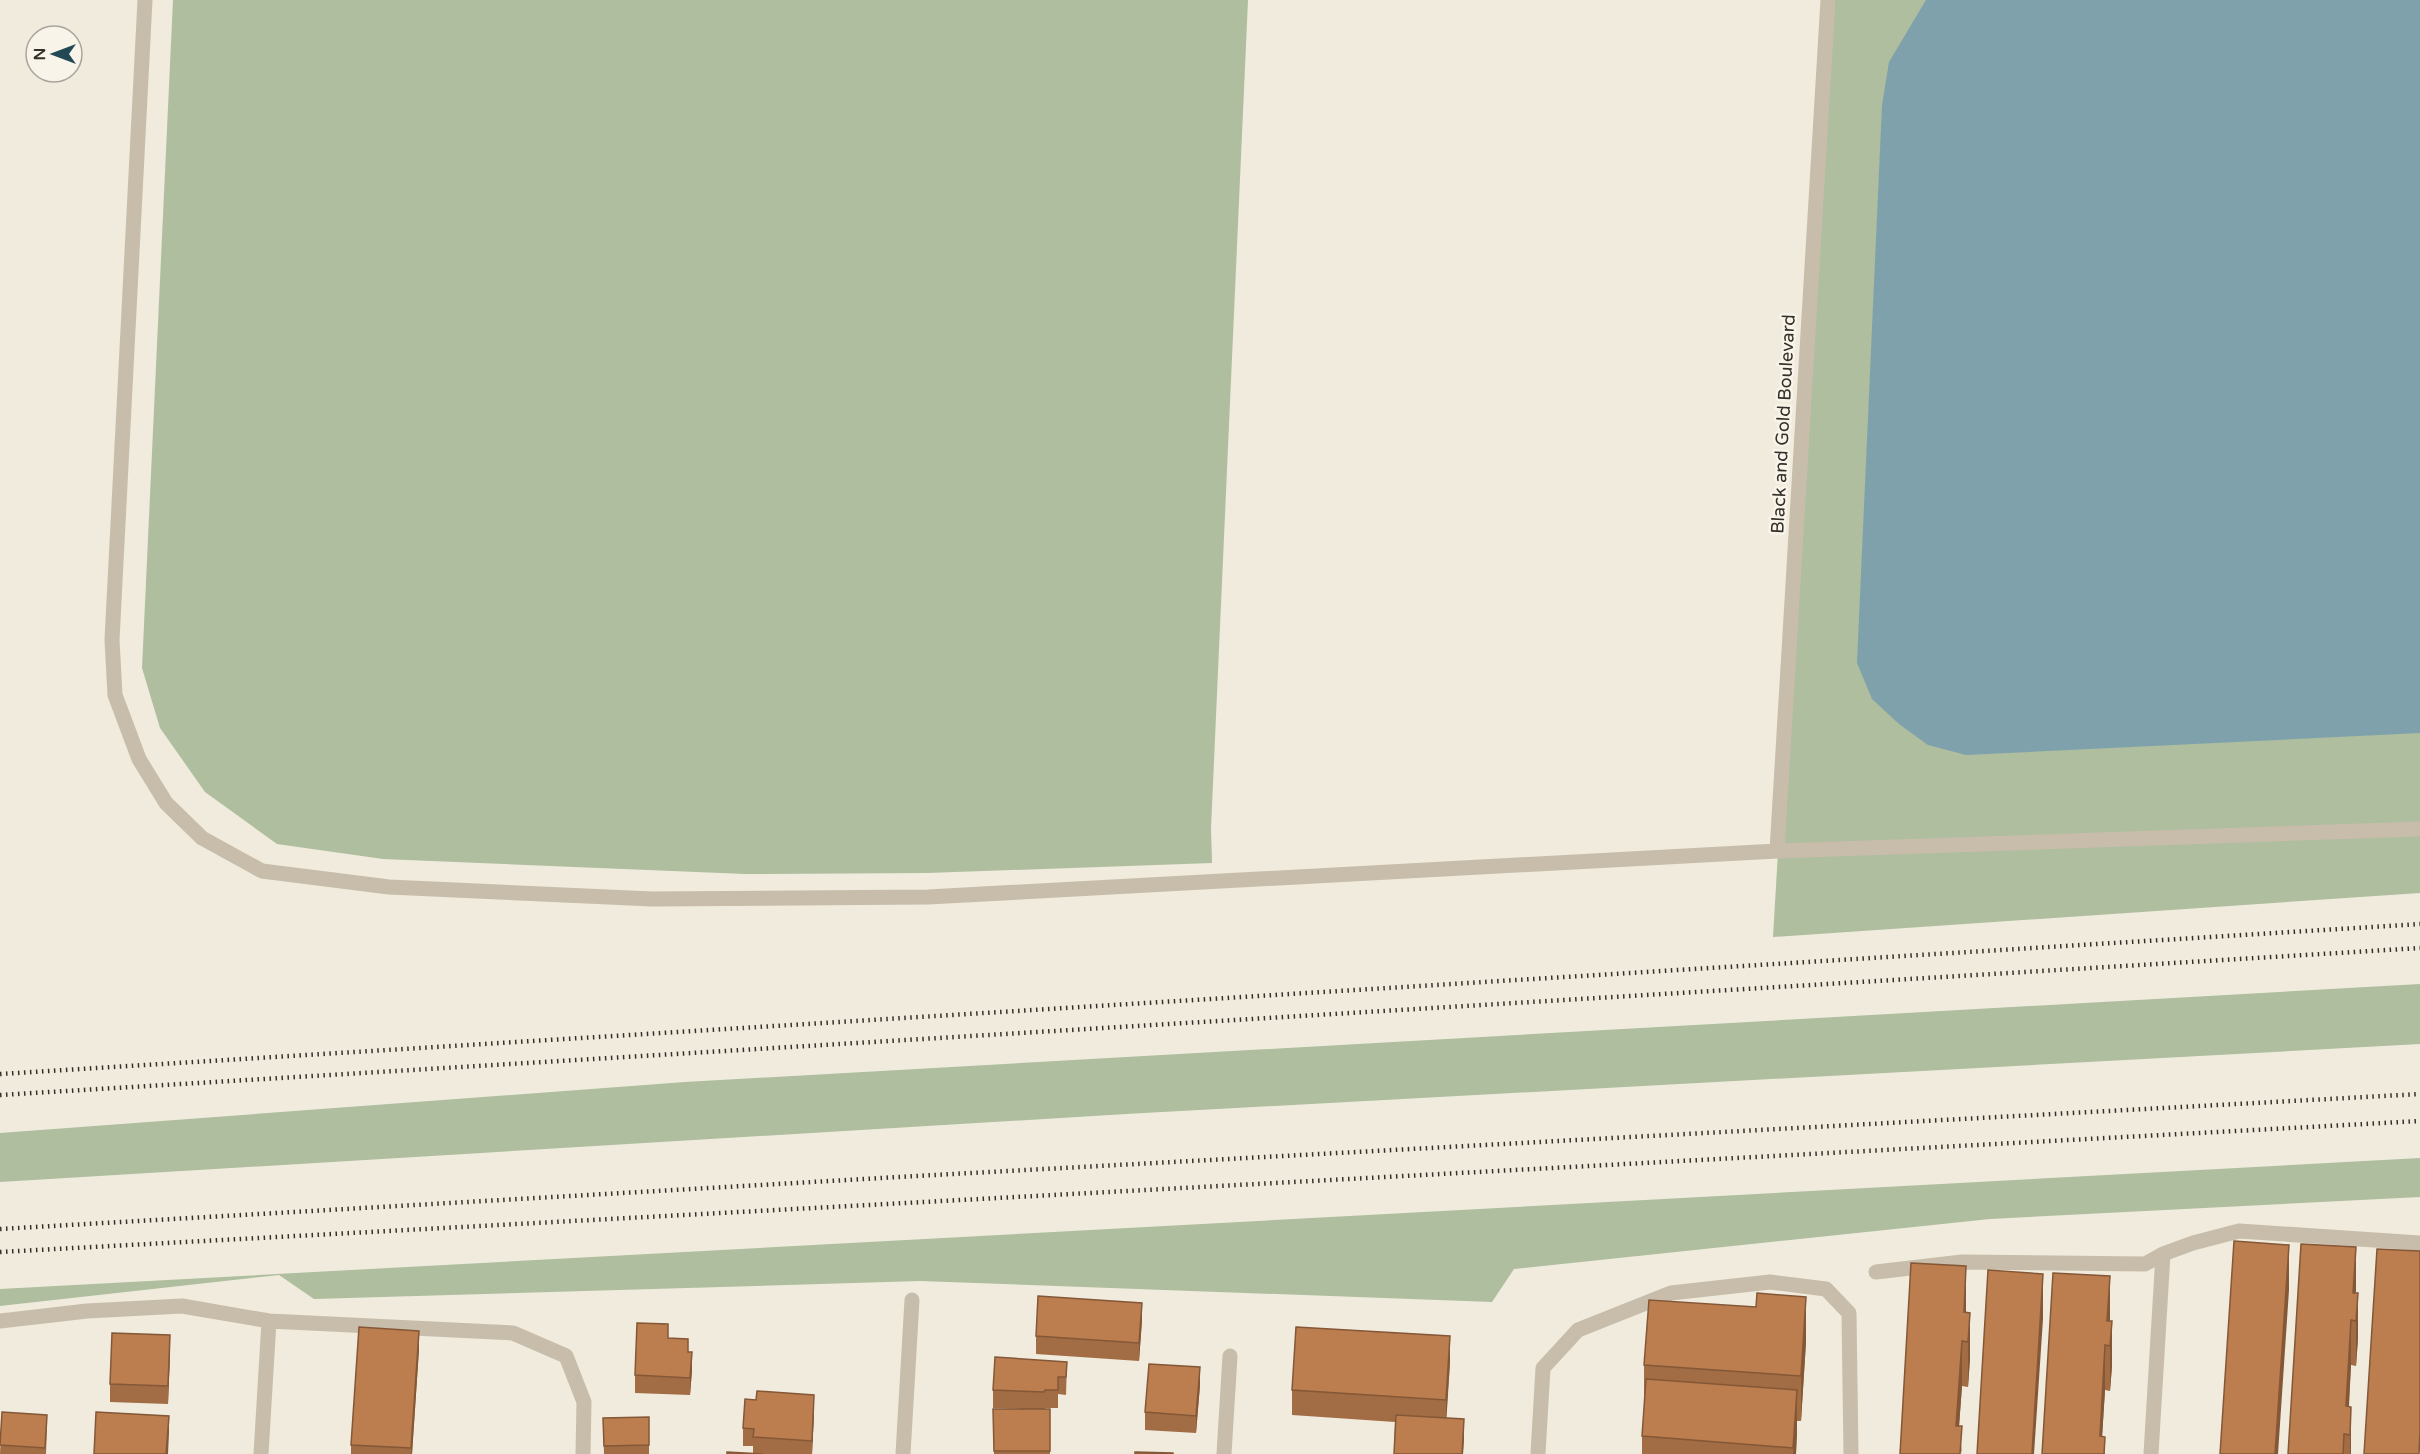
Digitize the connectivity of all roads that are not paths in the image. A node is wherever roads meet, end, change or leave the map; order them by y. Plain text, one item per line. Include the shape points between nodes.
1 (145, 0) edge
2 (1828, 0) edge
3 (2420, 829) edge
4 (1777, 851) junction
5 (2420, 1243) edge
6 (2163, 1254) junction
7 (1876, 1272) dead end
8 (912, 1300) dead end
9 (0, 1321) edge
10 (269, 1321) junction
11 (1230, 1356) dead end
12 (261, 1454) edge
13 (584, 1454) edge
14 (903, 1454) edge
15 (1224, 1454) edge
16 (1538, 1454) edge
17 (1851, 1454) edge
18 (2151, 1454) edge

1 - 4 street via 112,640 115,694 139,759 166,803 202,838 262,871 389,887 652,899 928,897
2 - 4 street, Black and Gold Boulevard
3 - 4 street
5 - 6 street via 2239,1231
6 - 7 street via 2145,1264 1962,1262
6 - 18 street
8 - 14 street
9 - 10 street via 182,1306
10 - 12 street
10 - 13 street via 513,1333 566,1356 584,1402
11 - 15 street
16 - 17 street via 1543,1368 1578,1330 1671,1293 1770,1282 1826,1289 1849,1313

